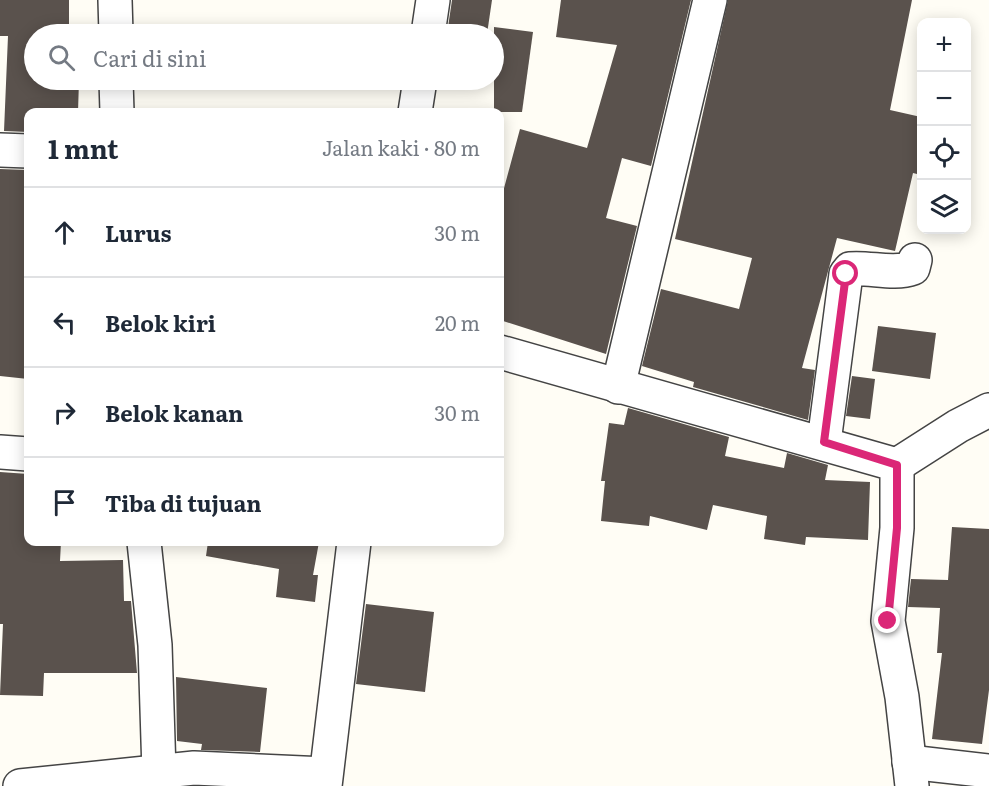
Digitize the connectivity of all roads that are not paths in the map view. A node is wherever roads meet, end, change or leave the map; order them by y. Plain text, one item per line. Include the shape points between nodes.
1 (115, 0) edge
2 (433, 0) edge
3 (710, 0) edge
4 (116, 24) edge
5 (429, 24) edge
6 (116, 90) edge
7 (418, 90) edge
8 (117, 108) edge
9 (416, 108) edge
10 (0, 150) edge
11 (24, 151) edge
12 (915, 260) dead end
13 (504, 352) edge
14 (618, 387) junction
15 (989, 410) edge
16 (824, 442) junction
17 (0, 452) edge
18 (24, 454) edge
19 (897, 465) junction
20 (144, 546) edge
21 (354, 546) edge
22 (989, 771) edge
23 (159, 772) junction
24 (910, 774) edge
25 (325, 780) edge
26 (20, 786) edge

1 - 4 street
2 - 5 street
3 - 14 street
6 - 8 street
7 - 9 street
10 - 11 street
12 - 16 street via 913,268 905,271 859,268 846,274
13 - 14 street
14 - 16 street
15 - 19 street
16 - 19 street
17 - 18 street
19 - 24 street via 897,528 888,621
20 - 23 street via 155,645
21 - 25 street
22 - 24 street
23 - 25 street via 194,768
23 - 26 street

